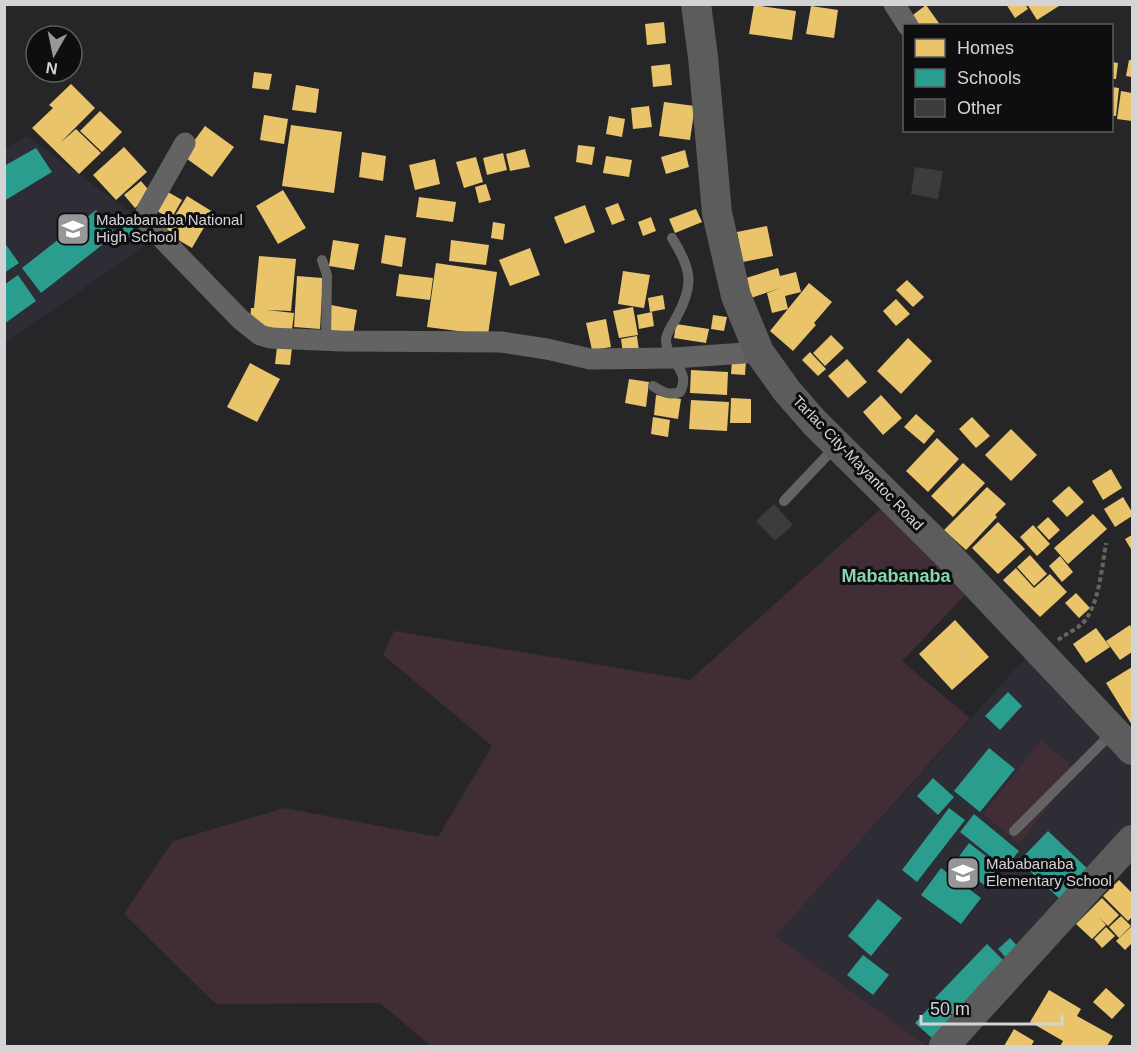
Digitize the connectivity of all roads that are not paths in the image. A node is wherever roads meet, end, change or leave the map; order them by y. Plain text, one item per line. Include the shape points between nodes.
1 (696, 4) edge
2 (894, 4) edge
3 (907, 24) edge
4 (185, 143) dead end
5 (672, 238) dead end
6 (322, 260) dead end
7 (326, 341) junction
8 (759, 352) junction
9 (674, 358) junction
10 (653, 386) dead end
11 (837, 445) junction
12 (784, 501) dead end
13 (1123, 740) edge
14 (1014, 831) dead end
15 (1132, 840) edge
16 (944, 1047) edge

1 - 8 main road, Tarlac City-Mayantoc Road via 717,213 736,296
2 - 3 street
4 - 7 street via 147,210 147,223 260,335
5 - 9 lane via 682,254 689,286 667,335 666,344
6 - 7 lane via 327,275
7 - 9 street via 501,342 590,359
8 - 9 street
8 - 11 main road, Tarlac City-Mayantoc Road via 787,391
9 - 10 lane via 684,378 680,392 663,392
11 - 12 lane
11 - 13 main road, Tarlac City-Mayantoc Road via 950,556
13 - 14 lane
15 - 16 main road

